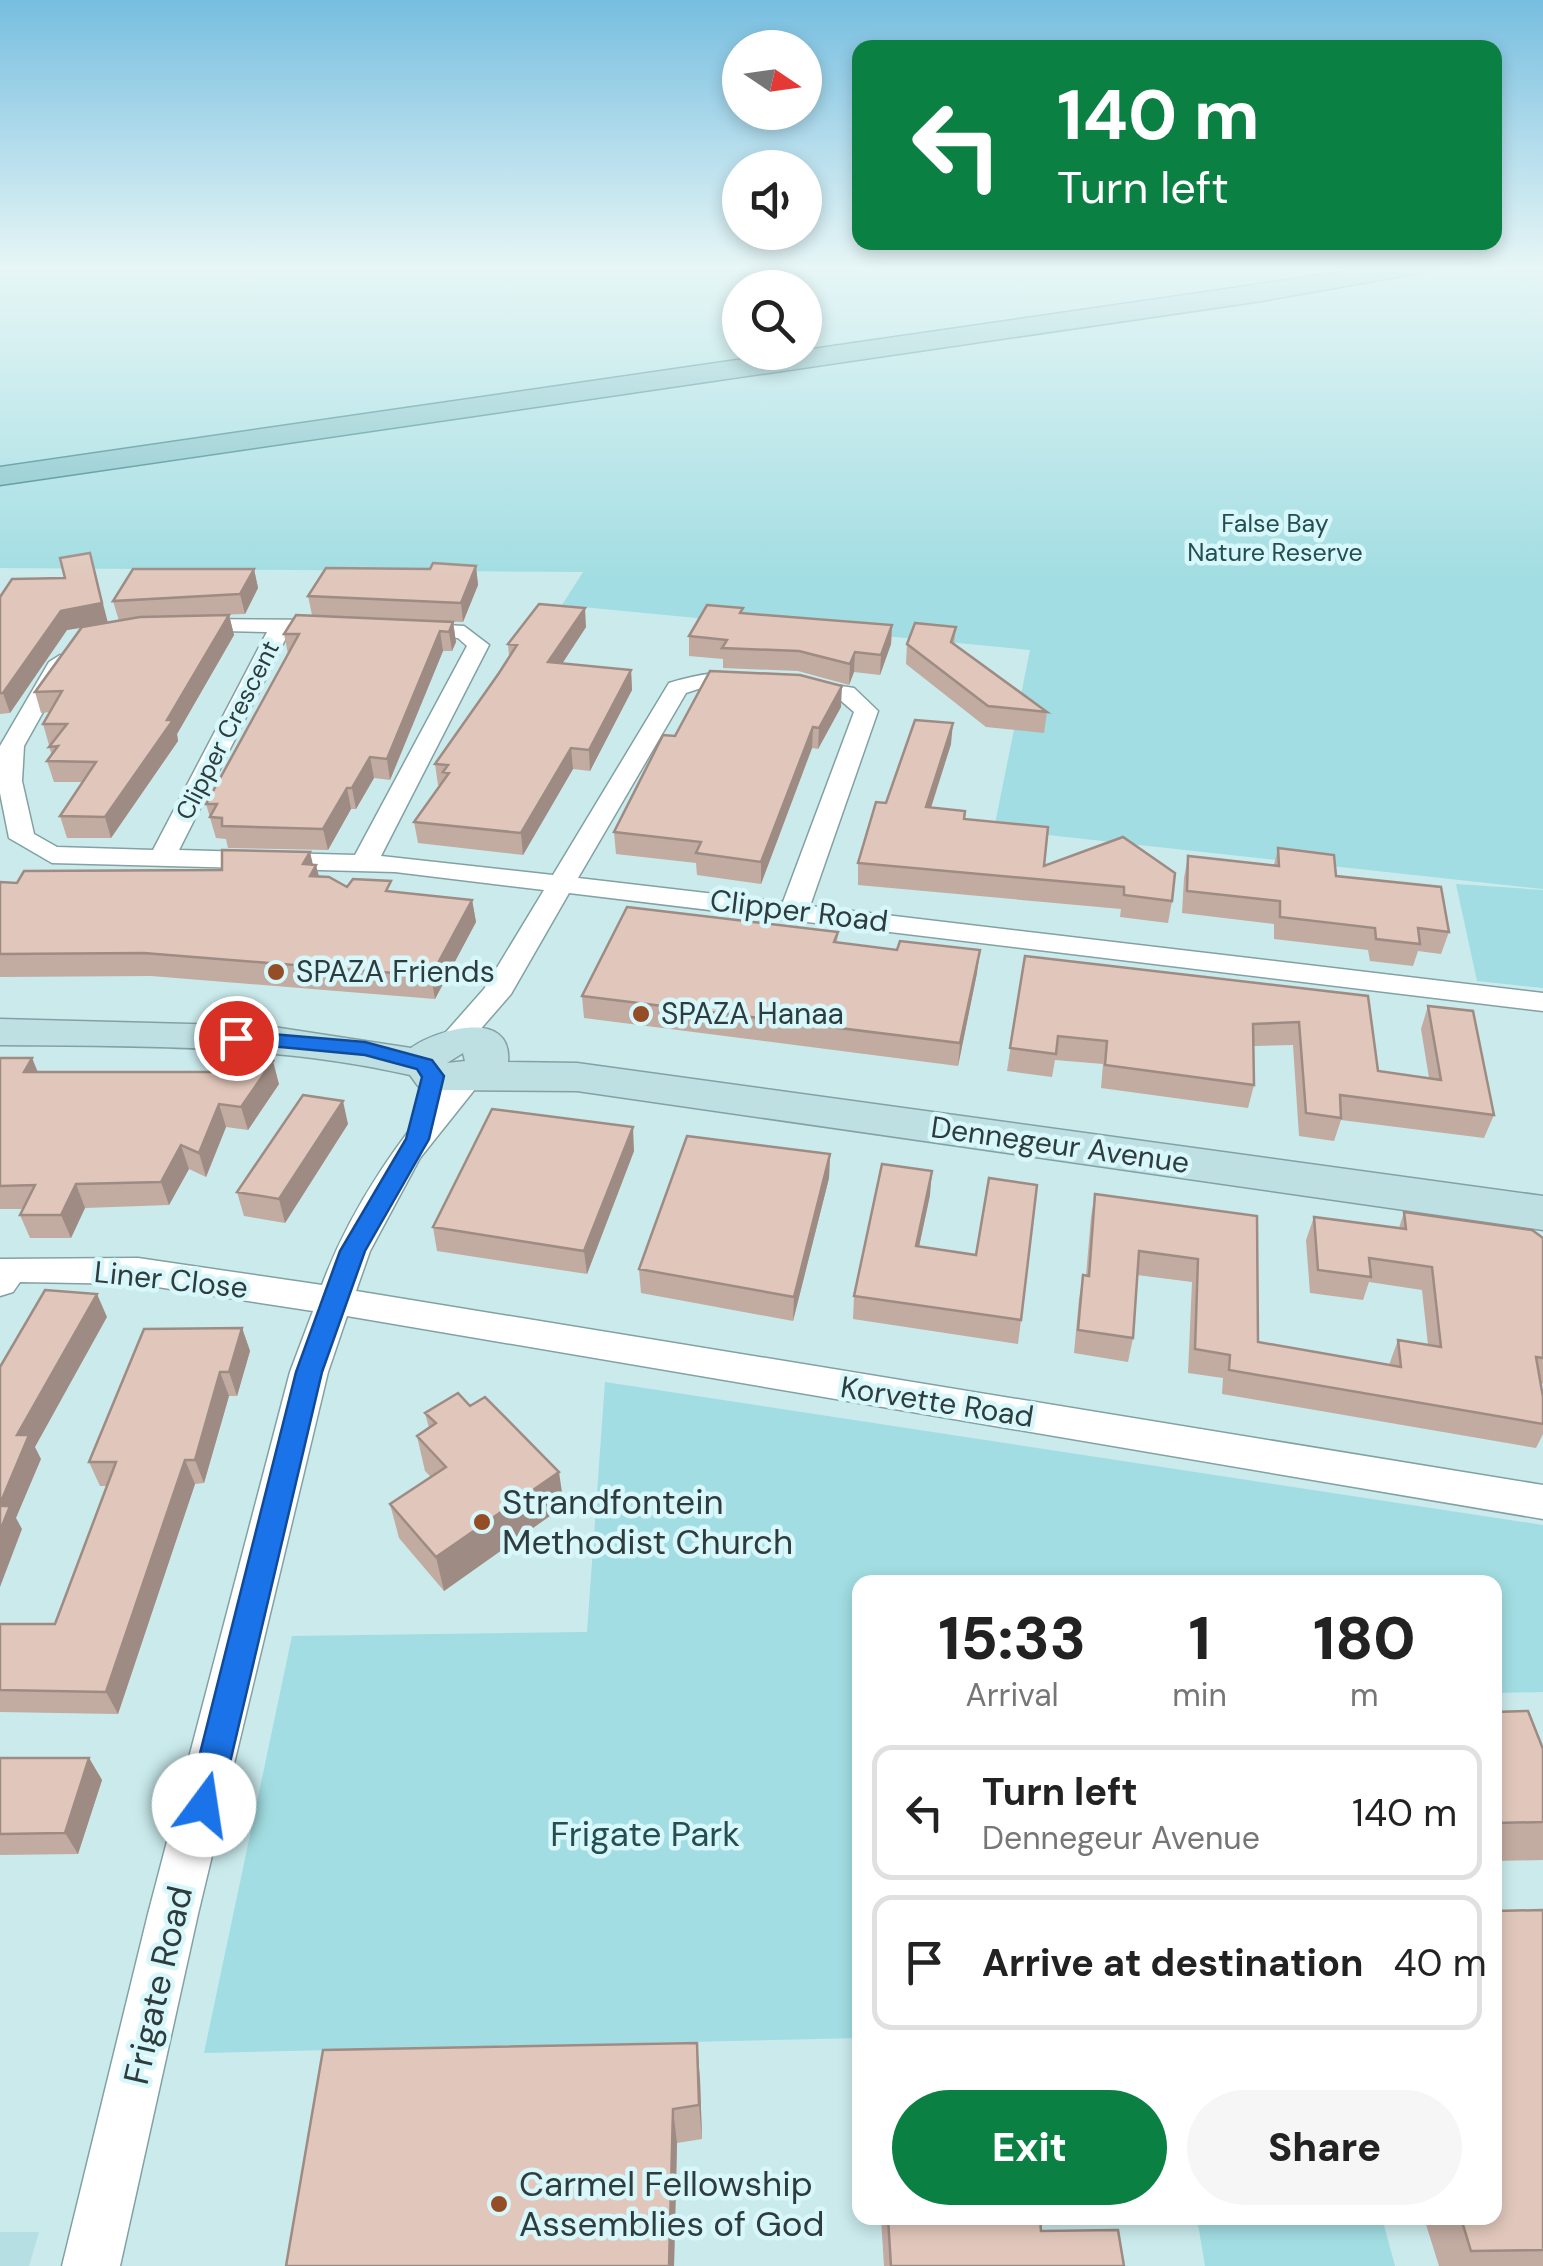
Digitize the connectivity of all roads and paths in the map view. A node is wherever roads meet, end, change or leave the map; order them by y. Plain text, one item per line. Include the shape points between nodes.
1 (730, 371) edge
2 (0, 476) edge
3 (167, 626) edge
4 (281, 626) junction
5 (74, 641) edge
6 (161, 859) junction
7 (364, 862) junction
8 (564, 883) junction
9 (794, 910) junction
10 (1543, 1002) edge
11 (0, 1032) edge
12 (458, 1061) junction
13 (1543, 1214) edge
14 (3, 1274) edge
15 (332, 1302) junction
16 (1543, 1502) edge
17 (91, 2266) edge

1 - 2 main road
3 - 4 street
4 - 6 street, Clipper Crescent
4 - 7 street, Clipper Crescent via 454,630 478,645
5 - 6 street, Clipper Road via 8,760 22,838 52,856
6 - 7 street, Clipper Road
7 - 8 street, Clipper Road
8 - 9 street, Clipper Road
8 - 9 street via 677,688 715,678 837,690 866,711
8 - 12 street
9 - 10 street, Clipper Road
11 - 12 street, Dennegeur Avenue via 236,1038
12 - 13 street, Dennegeur Avenue
12 - 15 street, Frigate Road via 352,1251
14 - 15 street, Liner Close via 138,1271
15 - 16 street, Korvette Road
15 - 17 street, Frigate Road via 309,1372

